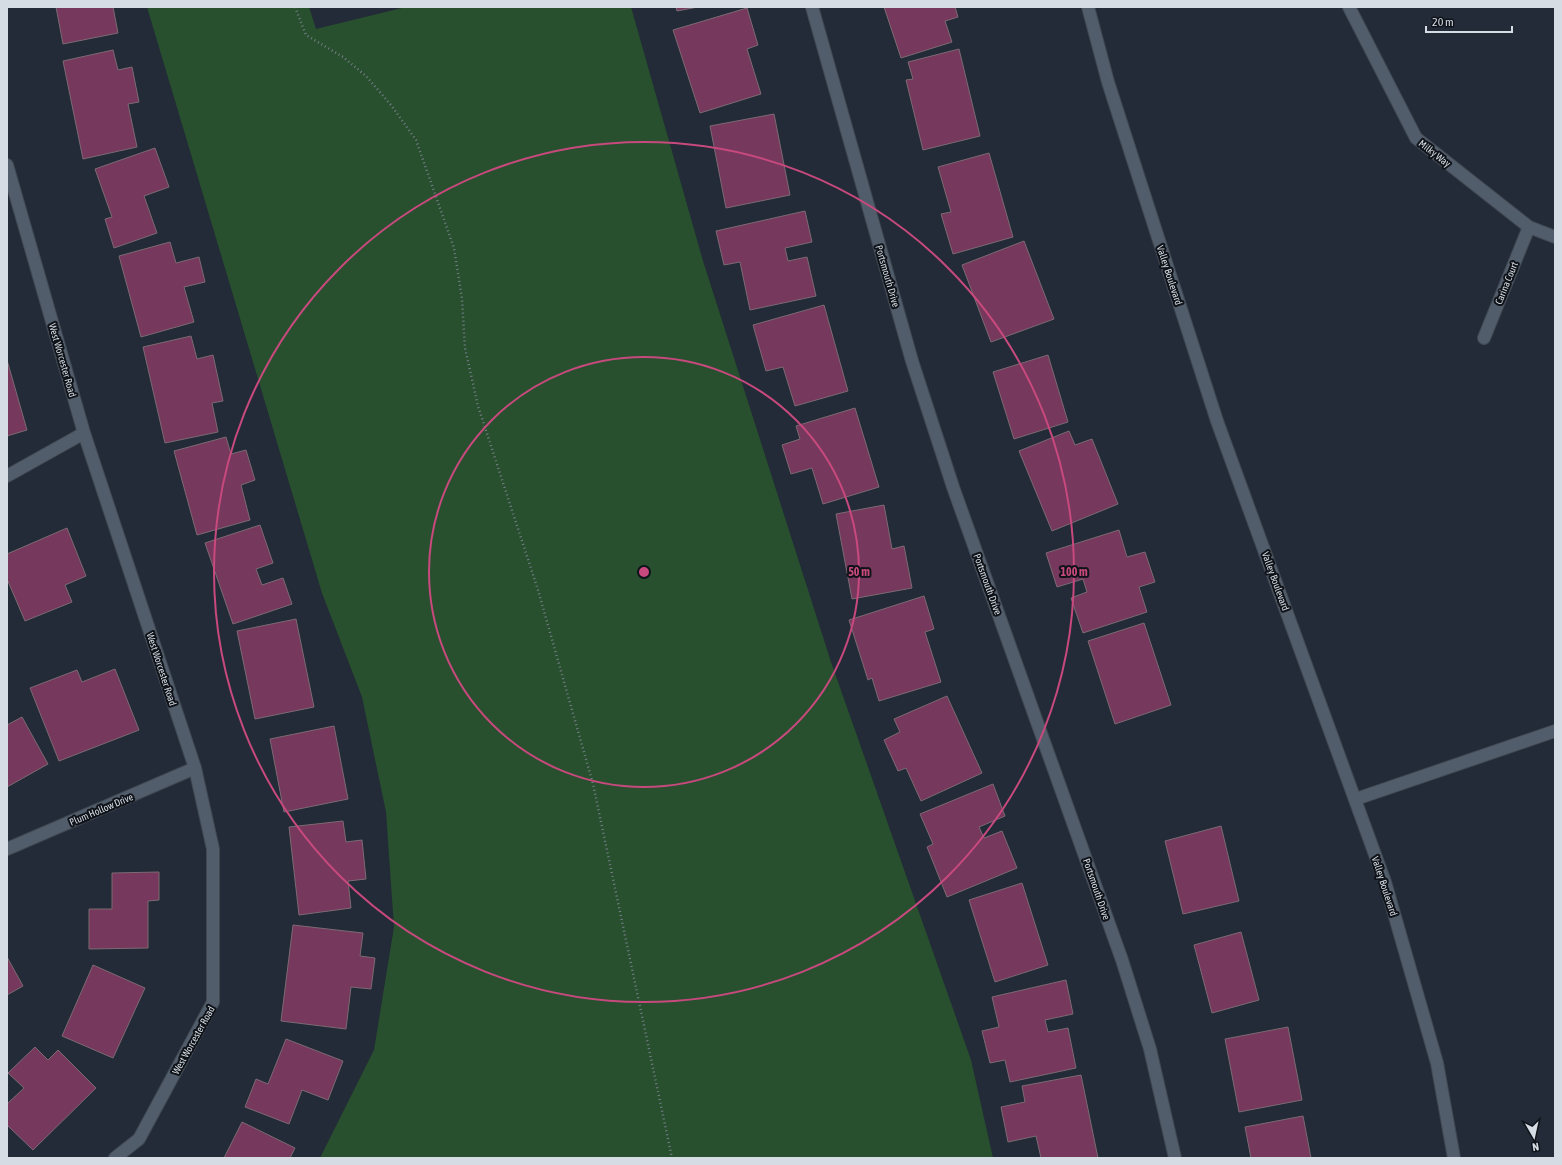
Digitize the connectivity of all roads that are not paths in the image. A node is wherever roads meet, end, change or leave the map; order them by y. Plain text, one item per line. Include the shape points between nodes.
1 (812, 7) edge
2 (1088, 7) edge
3 (1349, 7) edge
4 (7, 165) edge
5 (1529, 227) junction
6 (1555, 237) edge
7 (1484, 338) dead end
8 (84, 433) junction
9 (7, 476) edge
10 (1555, 731) edge
11 (195, 768) junction
12 (1356, 799) junction
13 (7, 849) edge
14 (115, 1158) edge
15 (1175, 1158) edge
16 (1454, 1158) edge

1 - 15 street, Portsmouth Drive via 912,361 953,487 1122,960 1150,1049
2 - 12 street, Valley Boulevard via 1108,82 1218,421
3 - 5 street, Milky Way via 1416,138
4 - 8 street, West Worcester Road
5 - 6 street, Milky Way
5 - 7 street, Carina Court
8 - 9 street
8 - 11 street, West Worcester Road
10 - 12 street
11 - 13 street, Plum Hollow Drive
11 - 14 street, West Worcester Road via 213,848 213,1002 139,1139
12 - 16 street, Valley Boulevard via 1385,882 1433,1048

